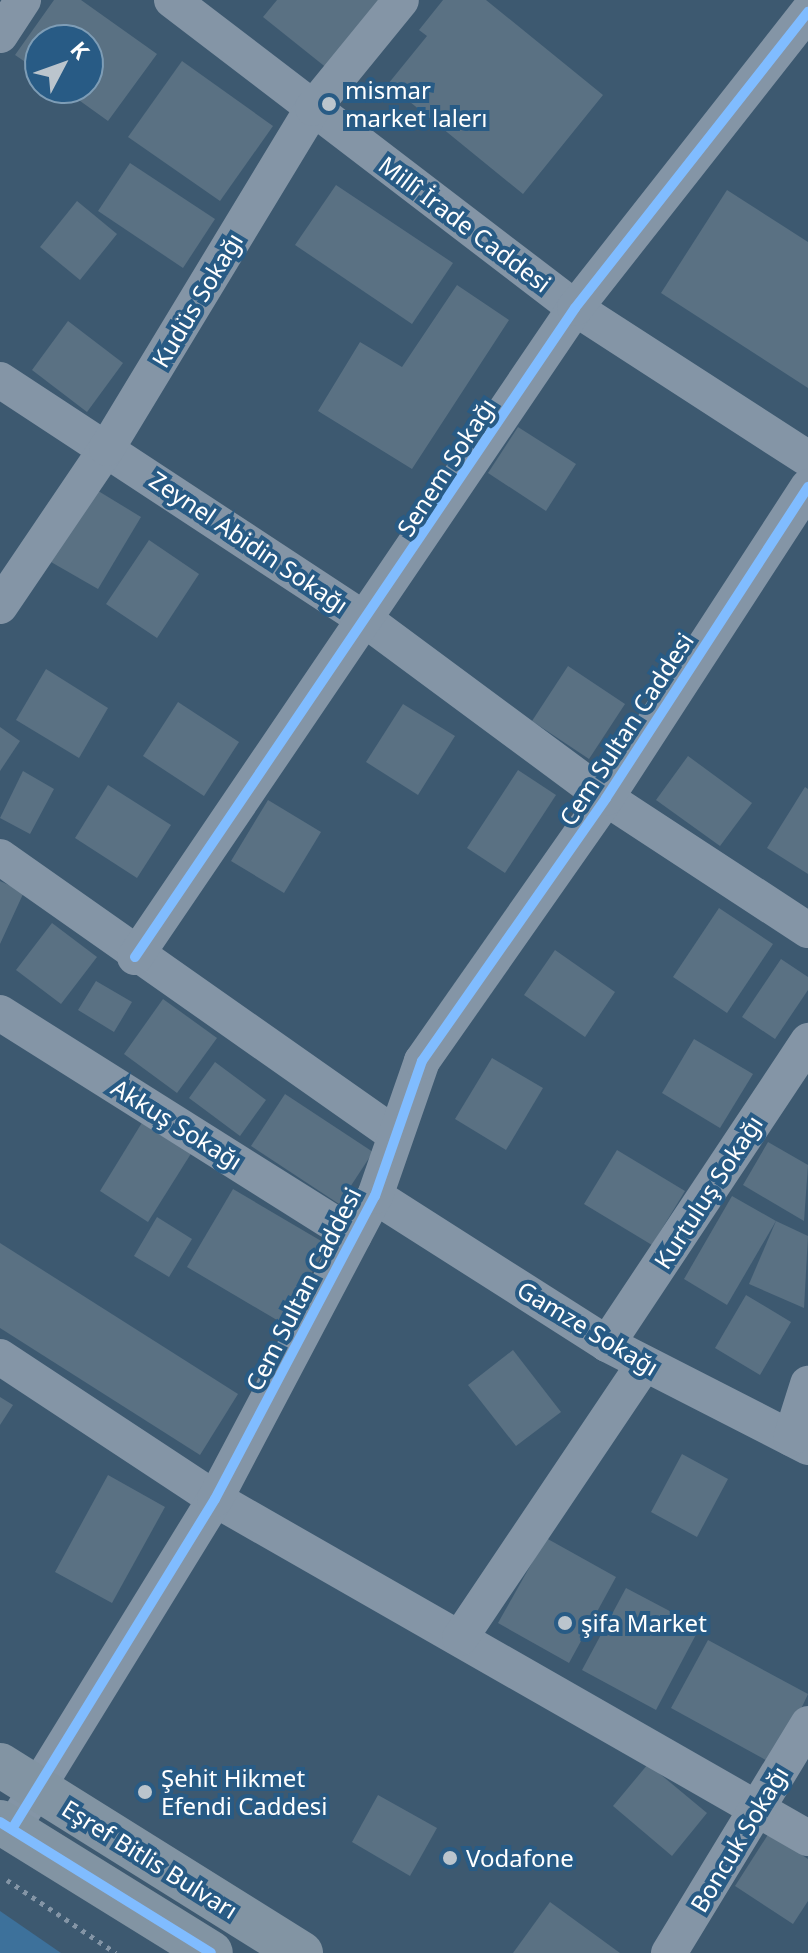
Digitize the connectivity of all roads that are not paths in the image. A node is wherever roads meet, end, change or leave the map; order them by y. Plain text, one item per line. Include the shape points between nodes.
1 (23, 0) edge
2 (172, 0) edge
3 (401, 0) edge
4 (808, 12) edge
5 (0, 35) edge
6 (313, 108) junction
7 (575, 308) junction
8 (0, 380) edge
9 (107, 448) junction
10 (808, 459) edge
11 (808, 487) edge
12 (0, 606) edge
13 (367, 621) junction
14 (606, 798) junction
15 (0, 857) edge
16 (808, 930) edge
17 (135, 957) junction
18 (0, 1013) edge
19 (808, 1041) edge
20 (393, 1133) junction
21 (375, 1196) junction
22 (354, 1236) junction
23 (607, 1344) junction
24 (0, 1357) edge
25 (644, 1364) junction
26 (808, 1384) edge
27 (799, 1443) edge
28 (215, 1499) junction
29 (460, 1638) junction
30 (808, 1724) edge
31 (0, 1765) edge
32 (38, 1790) junction
33 (756, 1811) junction
34 (6, 1826) edge
35 (808, 1838) edge
36 (211, 1953) edge
37 (301, 1953) edge
38 (669, 1953) edge

1 - 5 street
2 - 6 street, Millî İrade Caddesi
3 - 6 street, Kudüs Sokağı
4 - 7 street, Senem Sokağı
6 - 7 street, Millî İrade Caddesi
6 - 9 street, Kudüs Sokağı
7 - 10 street, Millî İrade Caddesi
7 - 13 street, Senem Sokağı
8 - 9 street, Zeynel Abidin Sokağı
9 - 12 street, Kudüs Sokağı
9 - 13 street, Zeynel Abidin Sokağı
11 - 14 street, Cem Sultan Caddesi
13 - 14 street, Zeynel Abidin Sokağı
13 - 17 street, Senem Sokağı
14 - 16 street, Zeynel Abidin Sokağı
14 - 20 street, Cem Sultan Caddesi via 422,1061
15 - 17 street
17 - 20 street
18 - 22 street, Akkuş Sokağı
19 - 23 street, Kurtuluş Sokağı
20 - 21 street, Cem Sultan Caddesi
21 - 22 street, Cem Sultan Caddesi
21 - 23 street, Gamze Sokağı
22 - 28 street, Cem Sultan Caddesi
23 - 25 street, Gamze Sokağı
24 - 28 street
25 - 27 street, Gamze Sokağı
25 - 29 street
26 - 27 street
28 - 29 street
28 - 32 street, Cem Sultan Caddesi
29 - 33 street
30 - 33 street, Boncuk Sokağı
31 - 32 main road, Eşref Bitlis Bulvarı
32 - 34 street, Cem Sultan Caddesi
32 - 37 main road, Eşref Bitlis Bulvarı
33 - 35 street
33 - 38 street, Boncuk Sokağı
34 - 36 main road, Eşref Bitlis Bulvarı

